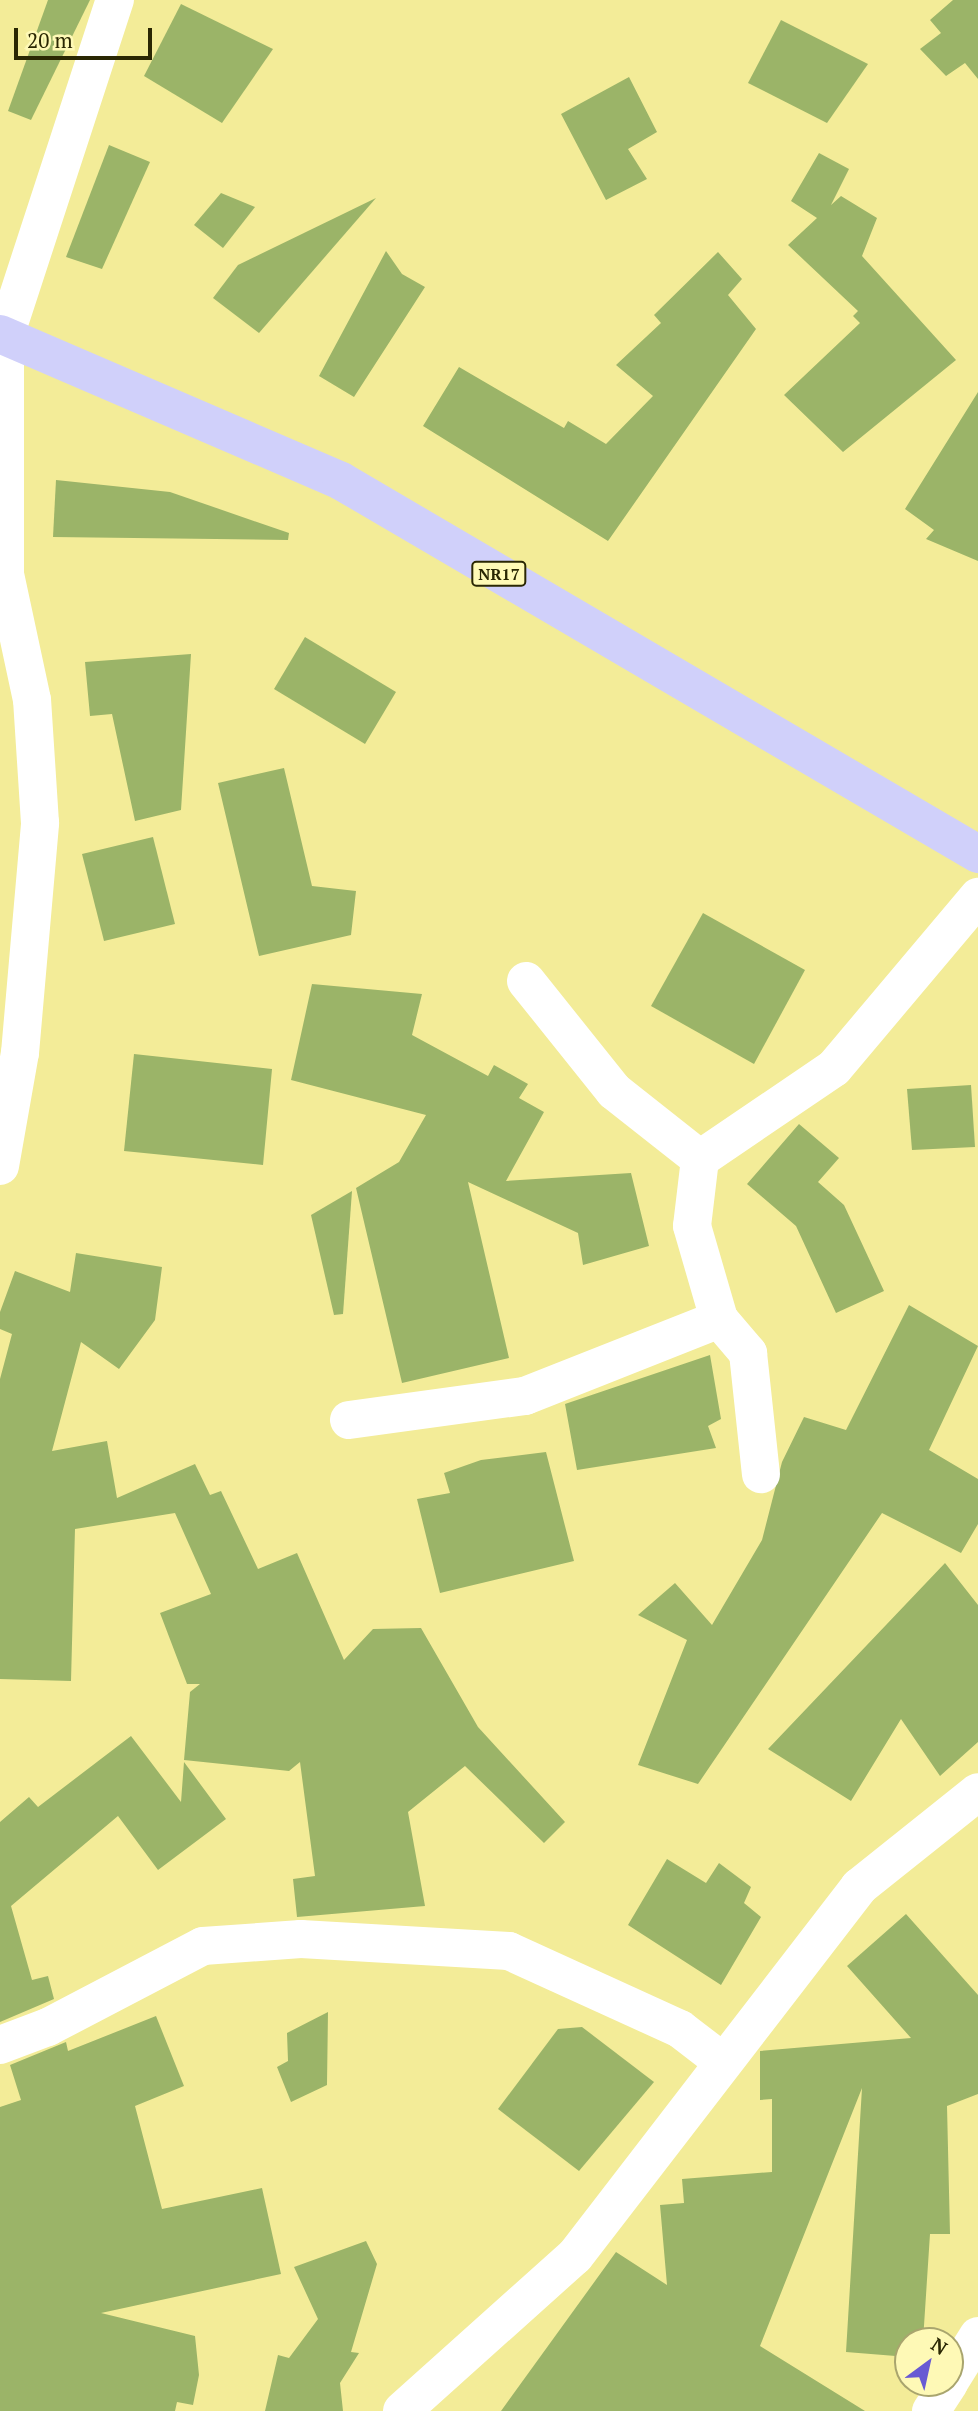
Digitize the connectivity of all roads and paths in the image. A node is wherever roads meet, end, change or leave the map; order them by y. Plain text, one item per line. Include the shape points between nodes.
1 (115, 0) edge
2 (3, 335) edge
3 (978, 854) edge
4 (978, 897) edge
5 (526, 981) dead end
6 (700, 1159) junction
7 (0, 1166) edge
8 (719, 1319) junction
9 (349, 1420) dead end
10 (761, 1474) dead end
11 (978, 1792) edge
12 (0, 2045) edge
13 (723, 2062) junction
14 (978, 2336) edge
15 (964, 2358) edge
16 (402, 2411) edge

1 - 2 street
2 - 3 main road, NR17 via 341,481
2 - 7 street via 5,574 32,700 40,823 20,1053
4 - 6 street via 834,1068
5 - 6 street via 614,1091
6 - 8 street via 692,1226
8 - 9 street via 525,1396
8 - 10 street via 748,1353
11 - 13 street via 859,1886
12 - 13 street via 48,2027 203,1945 301,1939 509,1951 680,2029
13 - 16 street via 575,2256
14 - 15 street

